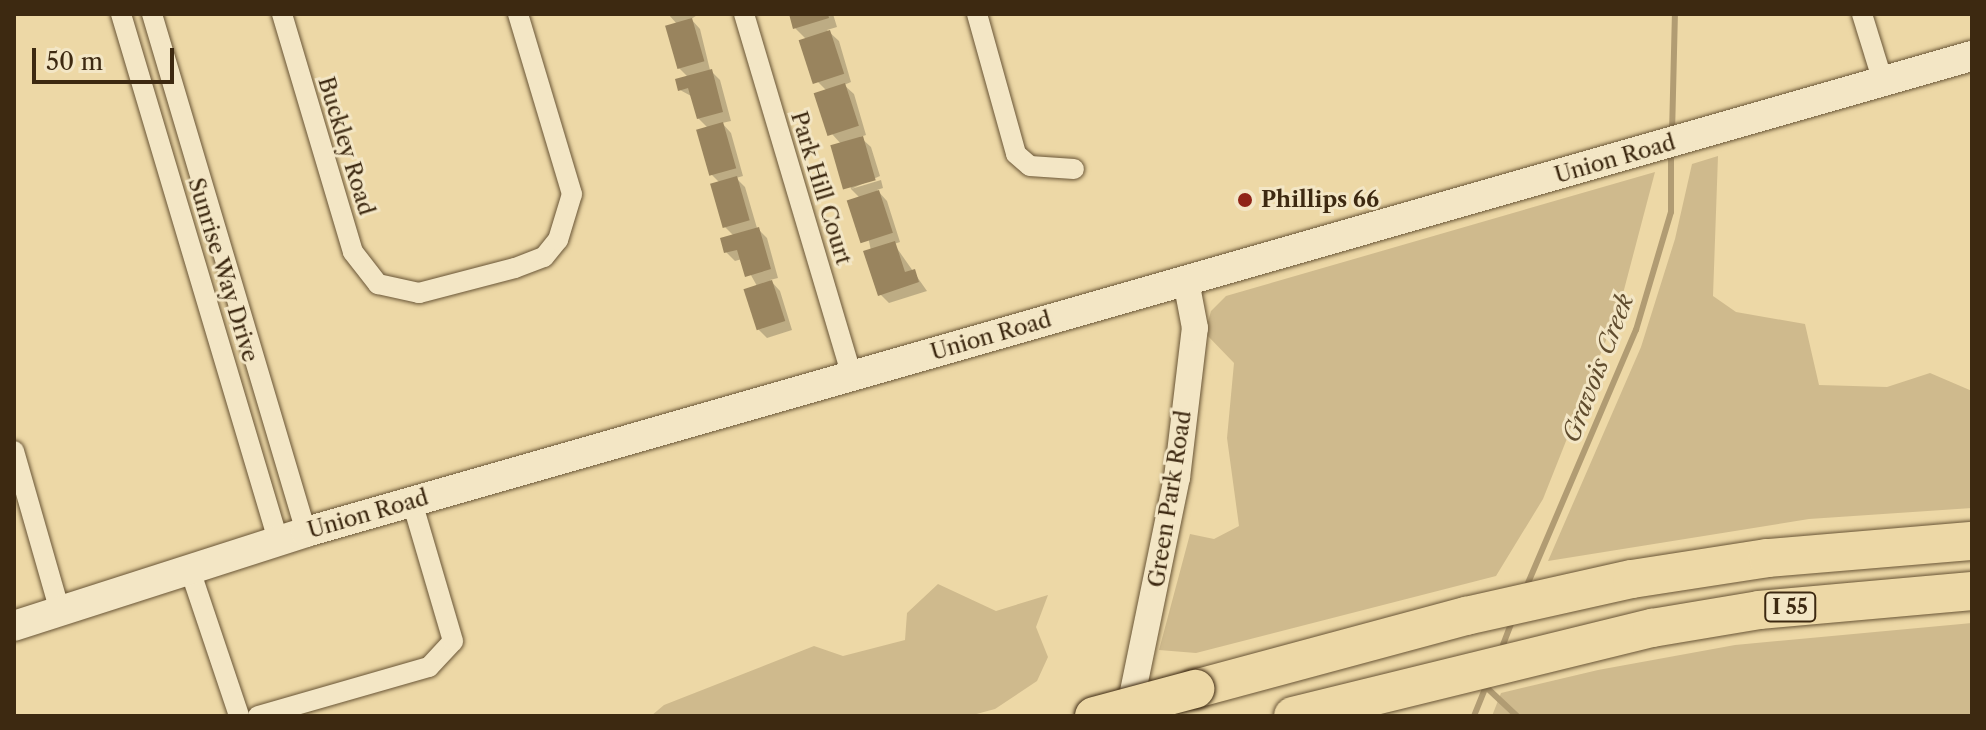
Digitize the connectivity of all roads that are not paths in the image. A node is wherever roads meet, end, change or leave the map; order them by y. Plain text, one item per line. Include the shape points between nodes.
1 (121, 14) edge
2 (152, 14) edge
3 (282, 14) edge
4 (518, 14) edge
5 (744, 14) edge
6 (977, 14) edge
7 (1862, 14) edge
8 (1972, 56) edge
9 (1883, 82) junction
10 (1074, 169) dead end
11 (1186, 281) junction
12 (852, 376) junction
13 (14, 451) edge
14 (412, 502) junction
15 (292, 536) junction
16 (1972, 541) edge
17 (189, 567) junction
18 (1972, 591) edge
19 (60, 611) junction
20 (14, 626) edge
21 (239, 716) edge
22 (258, 716) edge
23 (1094, 716) edge
24 (1128, 716) edge
25 (1293, 716) edge

1 - 15 street, Sunrise Way Drive
2 - 15 street, Sunrise Way Drive
3 - 4 street, Buckley Road via 353,252 378,284 419,293 544,257 558,240 572,194
5 - 12 street, Park Hill Court
6 - 10 street via 1016,154 1030,166
7 - 9 street
8 - 9 main road, Union Road
9 - 11 main road, Union Road
11 - 12 main road, Union Road
11 - 24 street, Green Park Road via 1195,328 1177,478
12 - 14 main road, Union Road
13 - 19 street
14 - 15 main road, Union Road
14 - 22 street via 453,641 429,667
15 - 17 main road, Union Road
16 - 23 highway, I 55, bridge via 1768,558 1632,579 1407,631
17 - 19 main road, Union Road
17 - 21 street
18 - 25 highway, I 55 via 1759,610 1609,637
19 - 20 main road, Union Road

